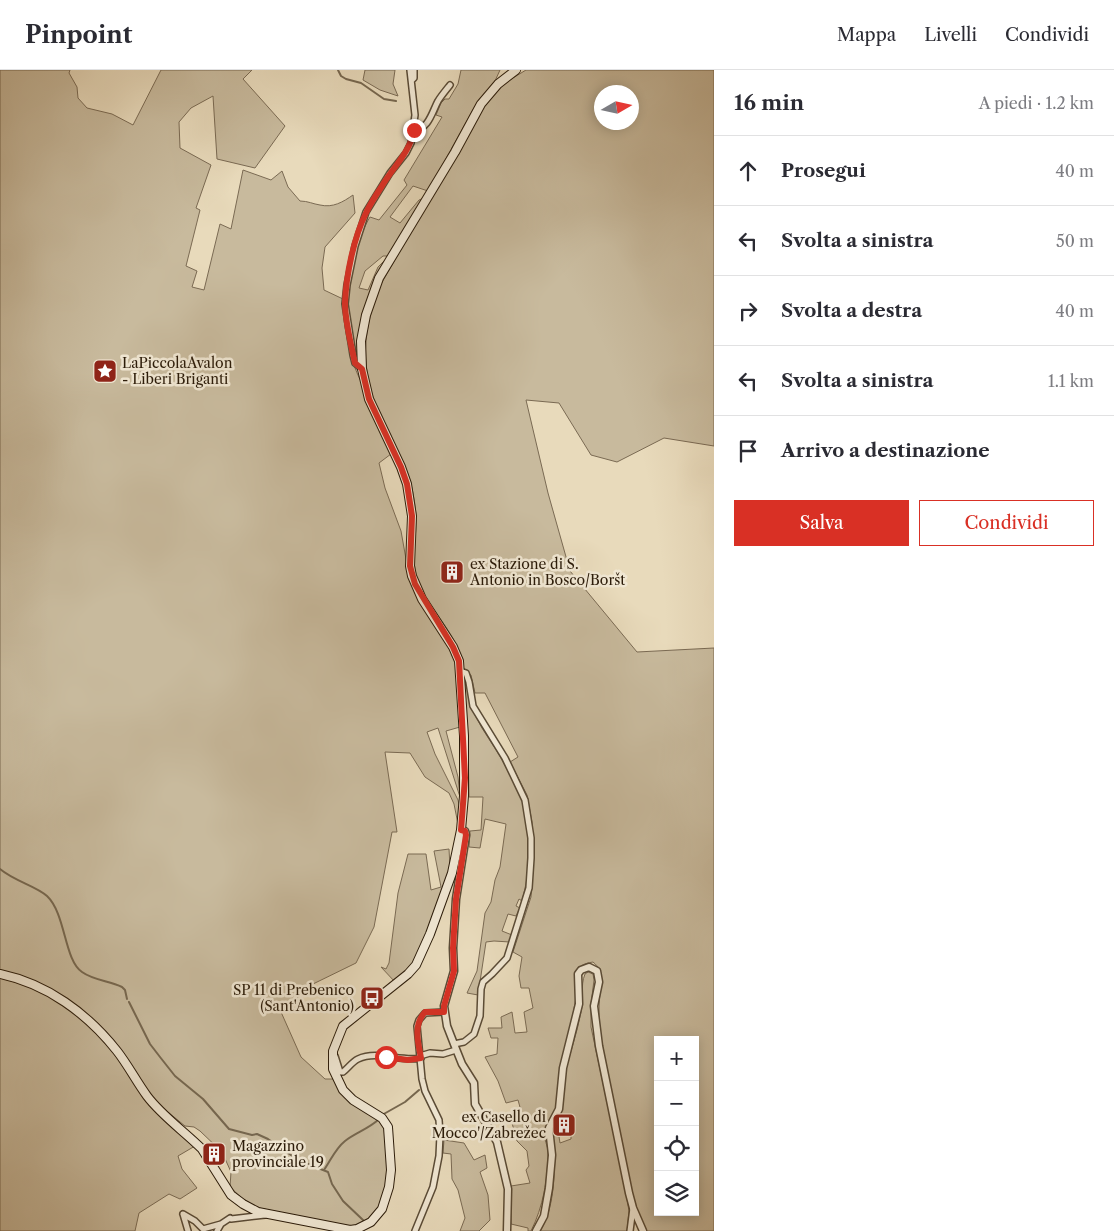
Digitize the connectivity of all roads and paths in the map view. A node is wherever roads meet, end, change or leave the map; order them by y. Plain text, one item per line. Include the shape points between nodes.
1 (410, 70) edge
2 (414, 70) edge
3 (516, 70) edge
4 (411, 81) junction
5 (450, 85) dead end
6 (414, 130) junction
7 (362, 369) junction
8 (460, 671) junction
9 (461, 830) junction
10 (0, 974) edge
11 (444, 1012) junction
12 (455, 1047) junction
13 (333, 1051) junction
14 (420, 1057) junction
15 (633, 1208) junction
16 (267, 1214) junction
17 (221, 1224) junction
18 (188, 1231) edge
19 (217, 1231) edge
20 (416, 1231) edge
21 (507, 1231) edge
22 (536, 1231) edge
23 (630, 1231) edge
24 (643, 1231) edge

1 - 4 street
2 - 4 street
3 - 7 main road via 498,84 481,104 379,278 363,328
4 - 6 street
5 - 6 street via 427,122
6 - 7 street via 406,153 366,212 350,267 345,304 355,363
7 - 8 main road via 369,399 407,484 412,516 412,576 422,599 453,647
8 - 9 main road via 465,778
8 - 12 street via 466,673 476,712 505,758 525,800 531,853 529,888 509,953 503,964 483,982 480,1016 474,1034
9 - 11 street via 466,835 456,899 454,971
9 - 13 main road via 452,873 420,957 408,974 343,1026
10 - 16 main road via 44,989 67,1003 96,1028 116,1050 152,1102 209,1158 231,1195 250,1208
11 - 12 street
11 - 14 street via 425,1012 419,1020
12 - 14 street via 443,1054 430,1053
12 - 21 street via 474,1083 475,1104 498,1142 508,1189
13 - 14 street via 340,1072 368,1056 408,1060
13 - 16 main road via 333,1069 343,1090 382,1118 388,1127 391,1170 382,1209 371,1222 350,1230
14 - 20 street via 425,1091 440,1120 440,1135 433,1187
15 - 22 street via 599,1046 594,1006 599,976 589,967 578,974 579,1004 561,1079 559,1109 549,1128 552,1155 548,1188 544,1216
15 - 23 street
15 - 24 street
16 - 17 street via 230,1218
17 - 18 street via 204,1229 183,1214
17 - 19 street

